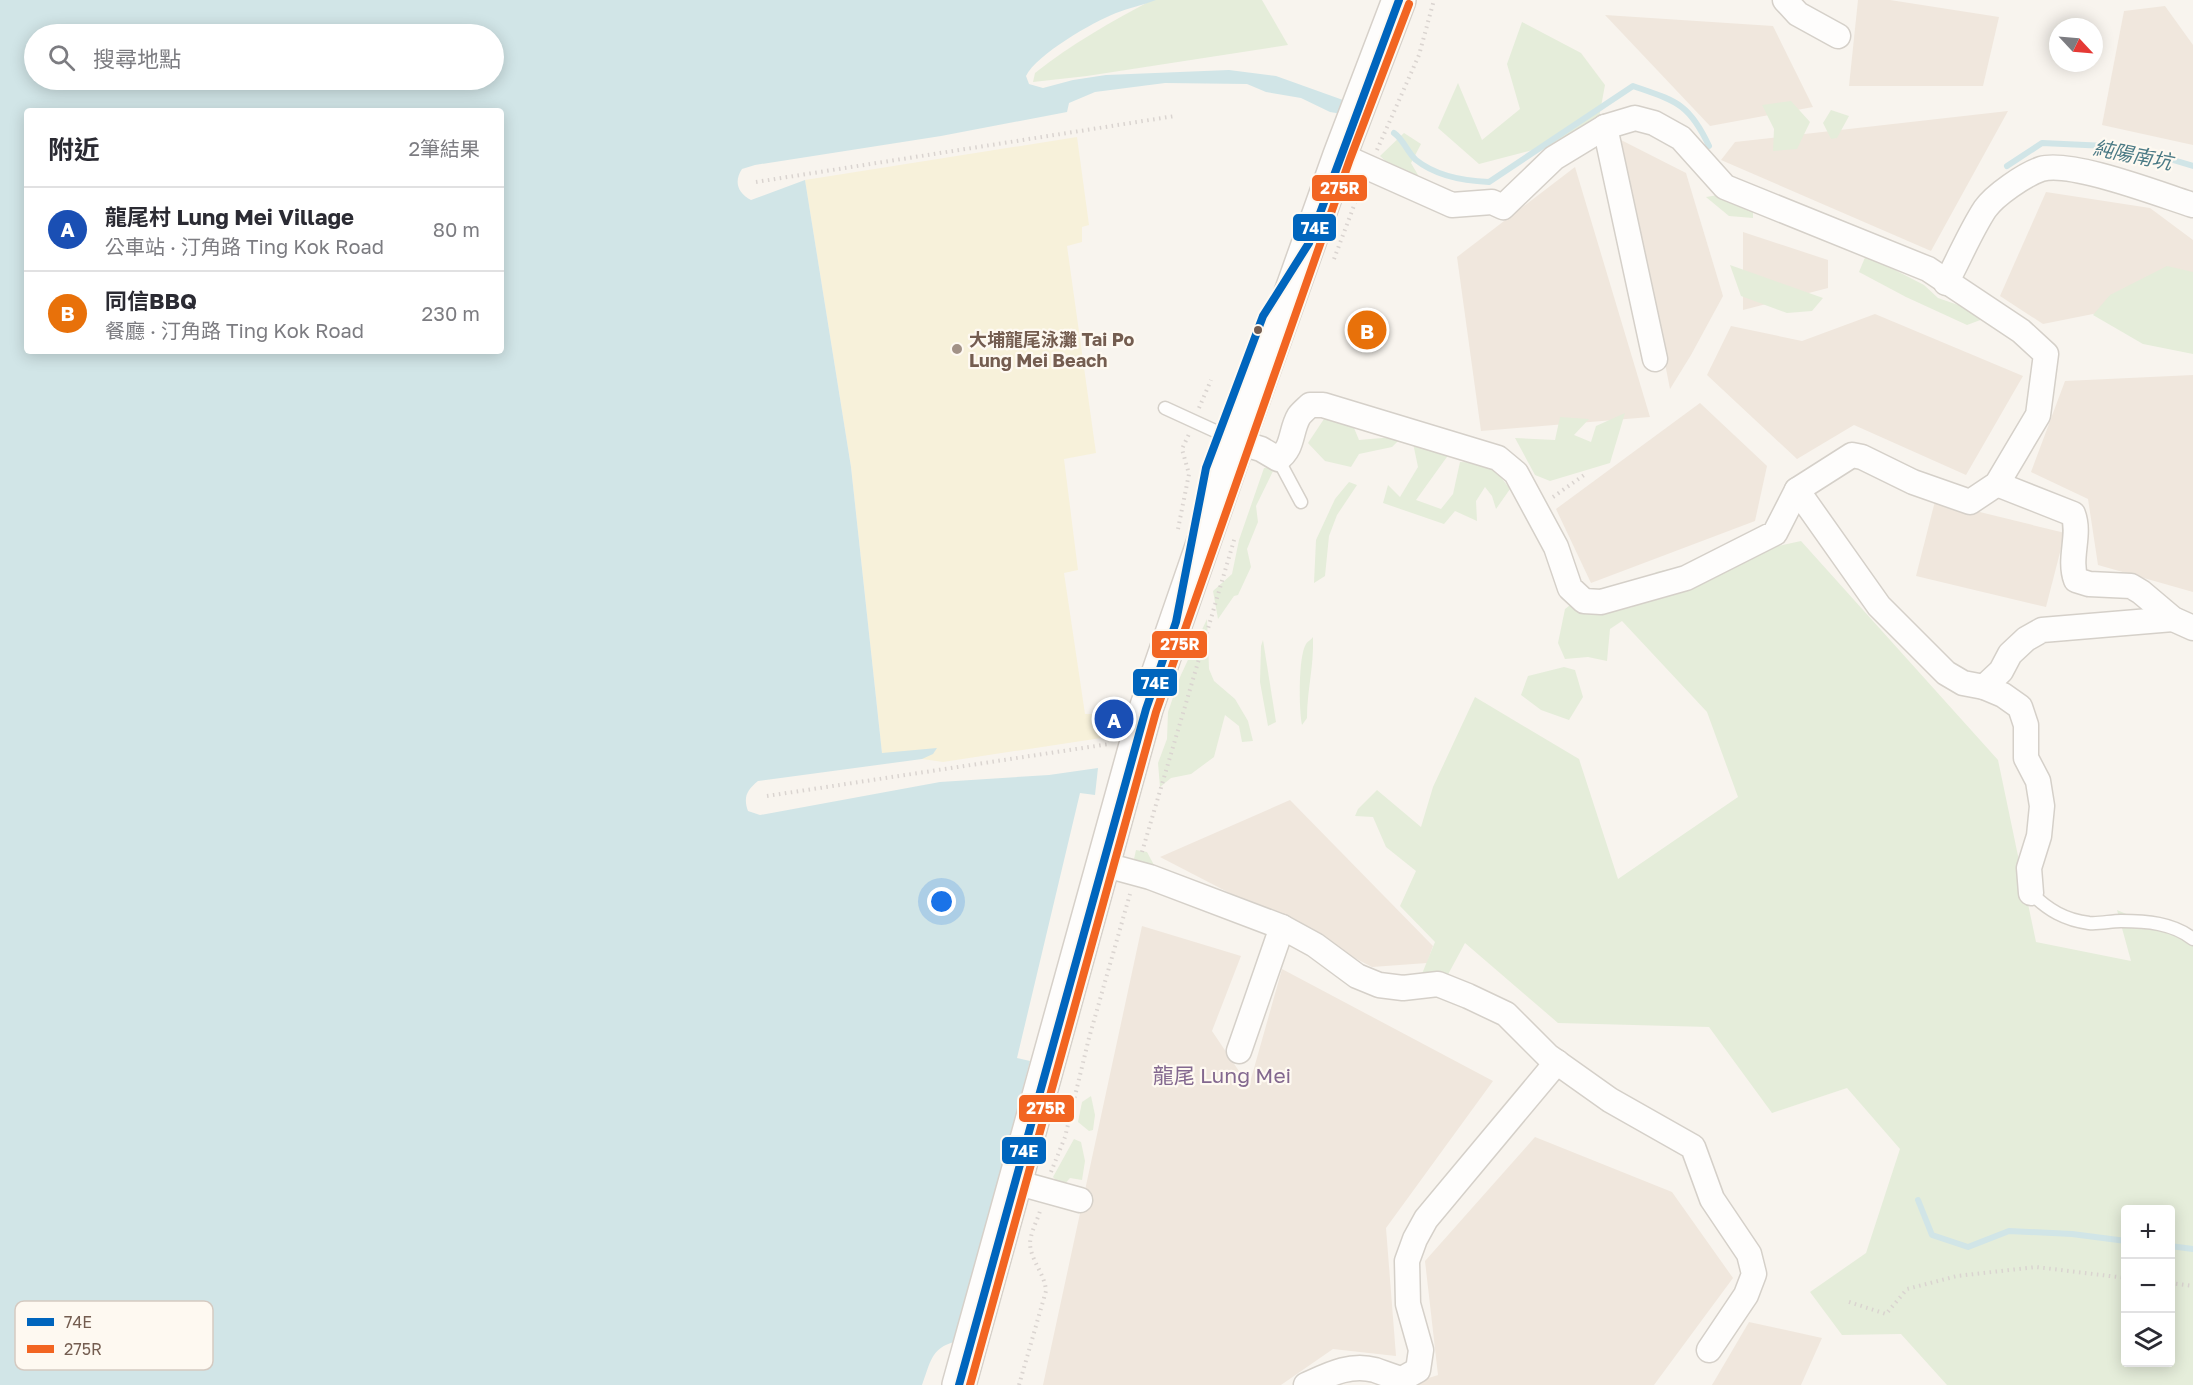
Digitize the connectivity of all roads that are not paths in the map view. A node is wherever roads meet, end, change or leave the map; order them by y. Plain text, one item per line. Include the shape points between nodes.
1 (1399, 0) edge
2 (1785, 0) edge
3 (1838, 36) dead end
4 (1605, 127) junction
5 (1354, 161) junction
6 (2193, 205) edge
7 (1946, 283) junction
8 (1655, 359) dead end
9 (1165, 408) dead end
10 (1228, 438) junction
11 (1278, 459) junction
12 (1997, 484) junction
13 (1797, 490) junction
14 (1301, 502) dead end
15 (2183, 623) edge
16 (1984, 687) junction
17 (1102, 864) junction
18 (2031, 893) joint
19 (1282, 927) junction
20 (2193, 939) edge
21 (1239, 1051) dead end
22 (1557, 1062) junction
23 (1015, 1182) junction
24 (1080, 1200) dead end
25 (1708, 1350) dead end
26 (959, 1385) edge
27 (1306, 1385) edge

1 - 5 main road
2 - 3 street via 1798,14
4 - 5 street via 1554,158 1503,207 1492,202 1452,205
4 - 7 street via 1635,118 1654,123 1682,138 1725,187 1928,269
4 - 8 street
5 - 10 main road via 1309,243
6 - 7 street via 2111,179 2064,168 2042,169 2010,186 1986,207
7 - 12 street via 2021,331 2046,354 2038,415
9 - 10 lane
10 - 11 street
10 - 17 main road via 1206,468 1176,622 1146,709
11 - 13 street via 1290,446 1300,415 1310,405 1323,405 1498,458 1516,473 1556,547 1570,588 1584,601 1601,602 1686,578 1775,533
11 - 14 lane
12 - 13 street via 1970,502 1851,455
12 - 15 street via 2073,513 2076,580 2130,586
13 - 16 street via 1879,606 1946,673 1963,683
15 - 16 street via 2042,630 2010,654 2001,671
16 - 18 street via 2020,707 2026,725 2025,758 2038,781 2042,806 2039,836 2029,868
17 - 19 street via 1150,877
17 - 23 main road
18 - 20 lane via 2046,908 2064,917 2090,923 2161,923
19 - 21 street
19 - 22 street via 1357,976 1379,985 1403,988 1438,984 1506,1014
22 - 25 street via 1610,1100 1693,1147 1712,1199 1749,1254 1754,1274 1746,1296
22 - 27 street via 1444,1196 1415,1239 1407,1261 1408,1304 1421,1350 1418,1370 1402,1379 1373,1370 1348,1368
23 - 24 street
23 - 26 main road

